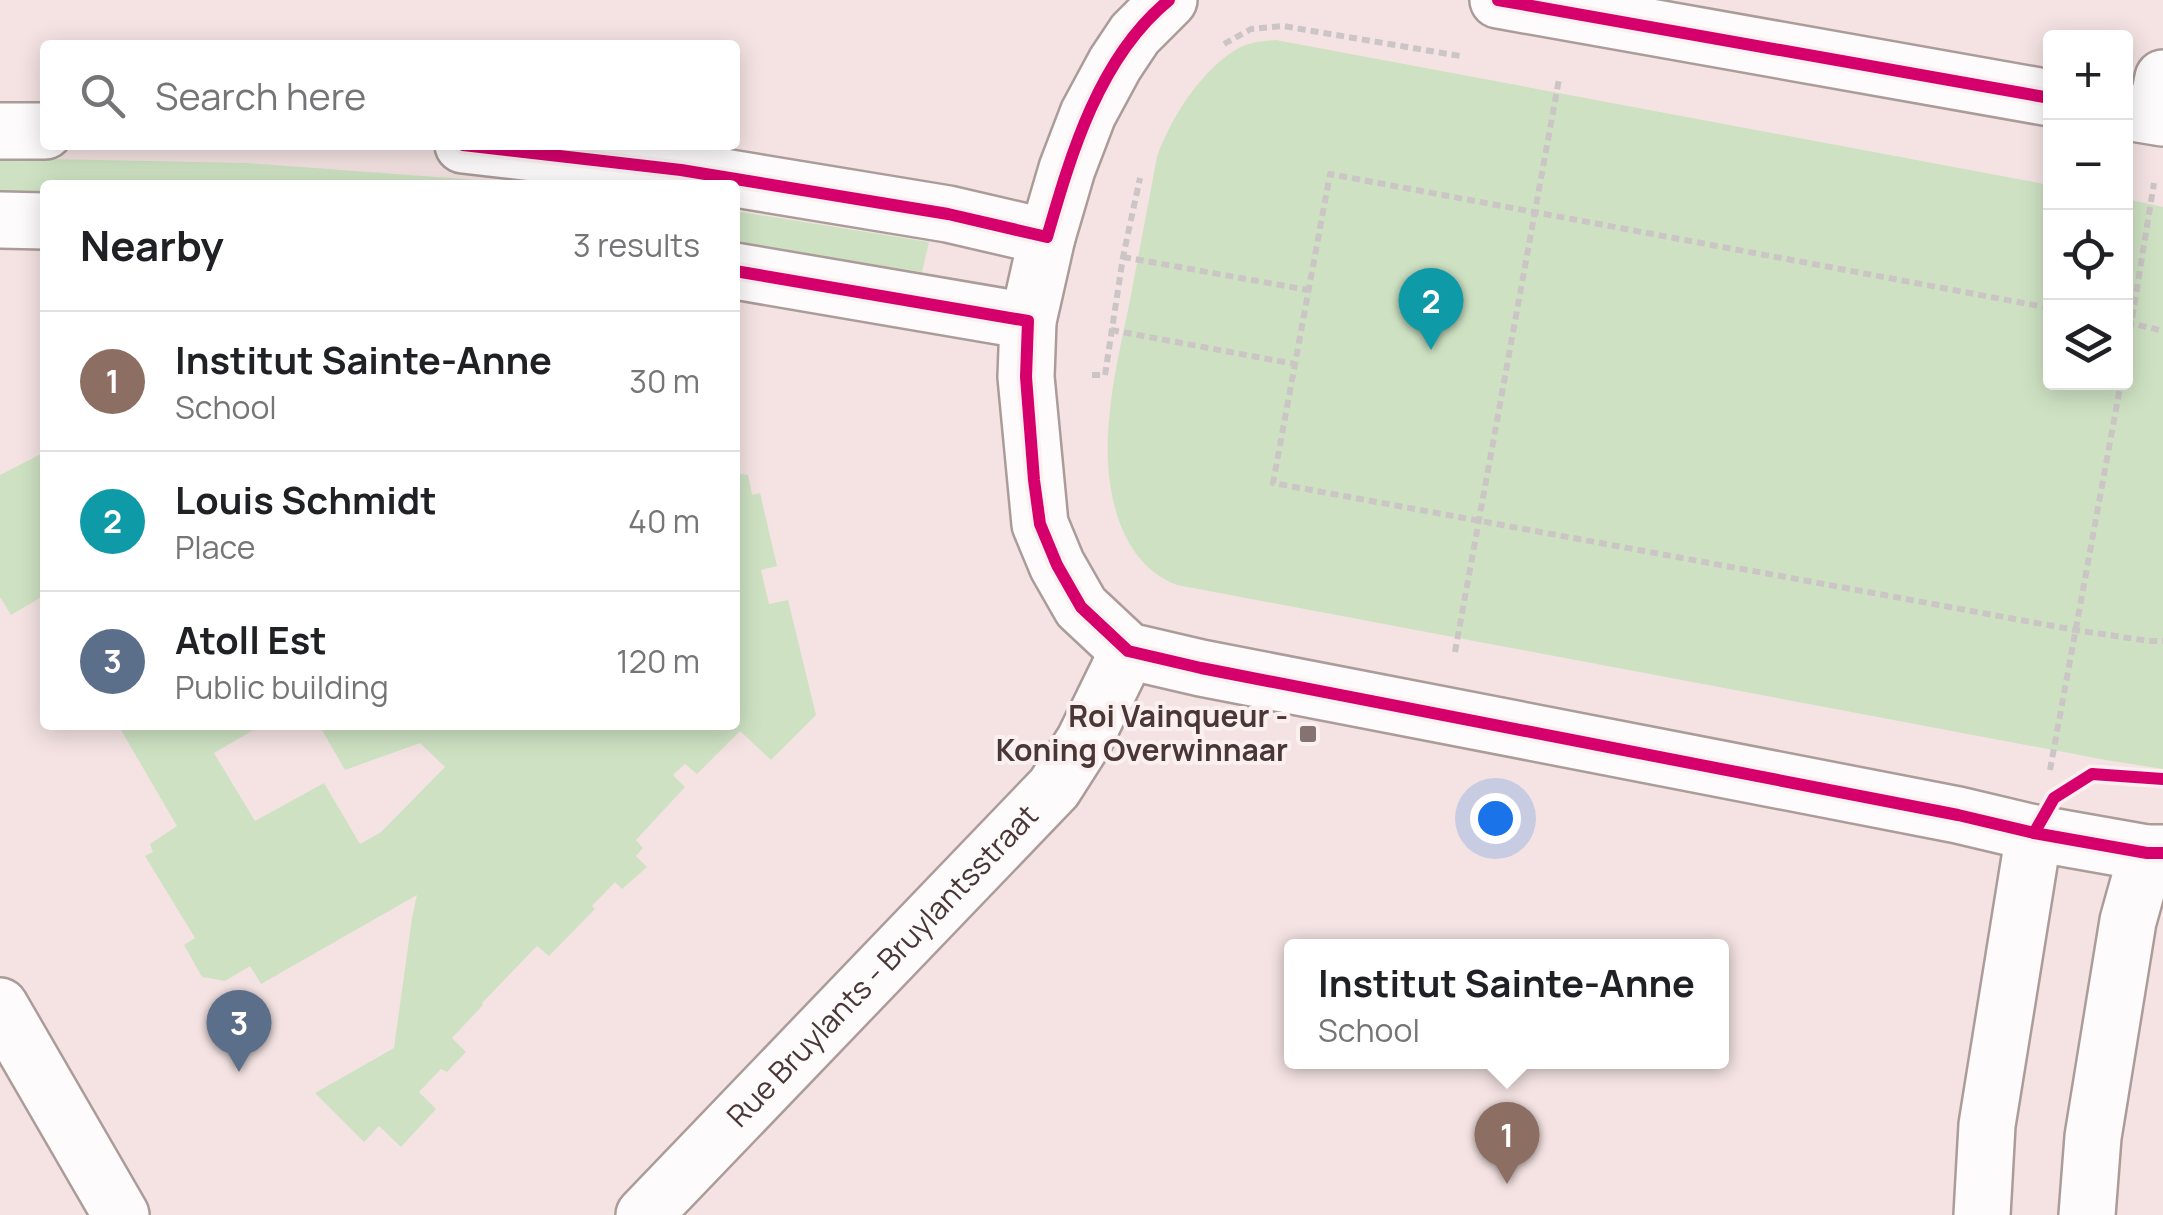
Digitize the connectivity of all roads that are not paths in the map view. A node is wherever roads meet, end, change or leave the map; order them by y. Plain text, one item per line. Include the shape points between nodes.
1 (1169, 0) edge
2 (1498, 0) edge
3 (2043, 97) edge
4 (0, 131) edge
5 (40, 131) edge
6 (507, 150) edge
7 (0, 220) edge
8 (40, 220) edge
9 (1047, 237) junction
10 (740, 272) edge
11 (1028, 321) junction
12 (1128, 651) junction
13 (2034, 833) junction
14 (2155, 853) edge
15 (0, 1006) edge
16 (121, 1215) edge
17 (644, 1215) edge
18 (1982, 1215) edge
19 (2087, 1215) edge

1 - 9 street via 1135,34 1088,114
2 - 3 street
4 - 5 street
6 - 9 street via 681,170
7 - 8 street
9 - 11 street
10 - 11 street
11 - 12 street via 1026,377 1040,524 1081,607
12 - 13 street
12 - 17 street, Rue Bruylants - Bruylantsstraat via 1054,788
13 - 14 street
13 - 18 street via 1987,1125
14 - 19 street via 2125,940 2092,1137
15 - 16 street

